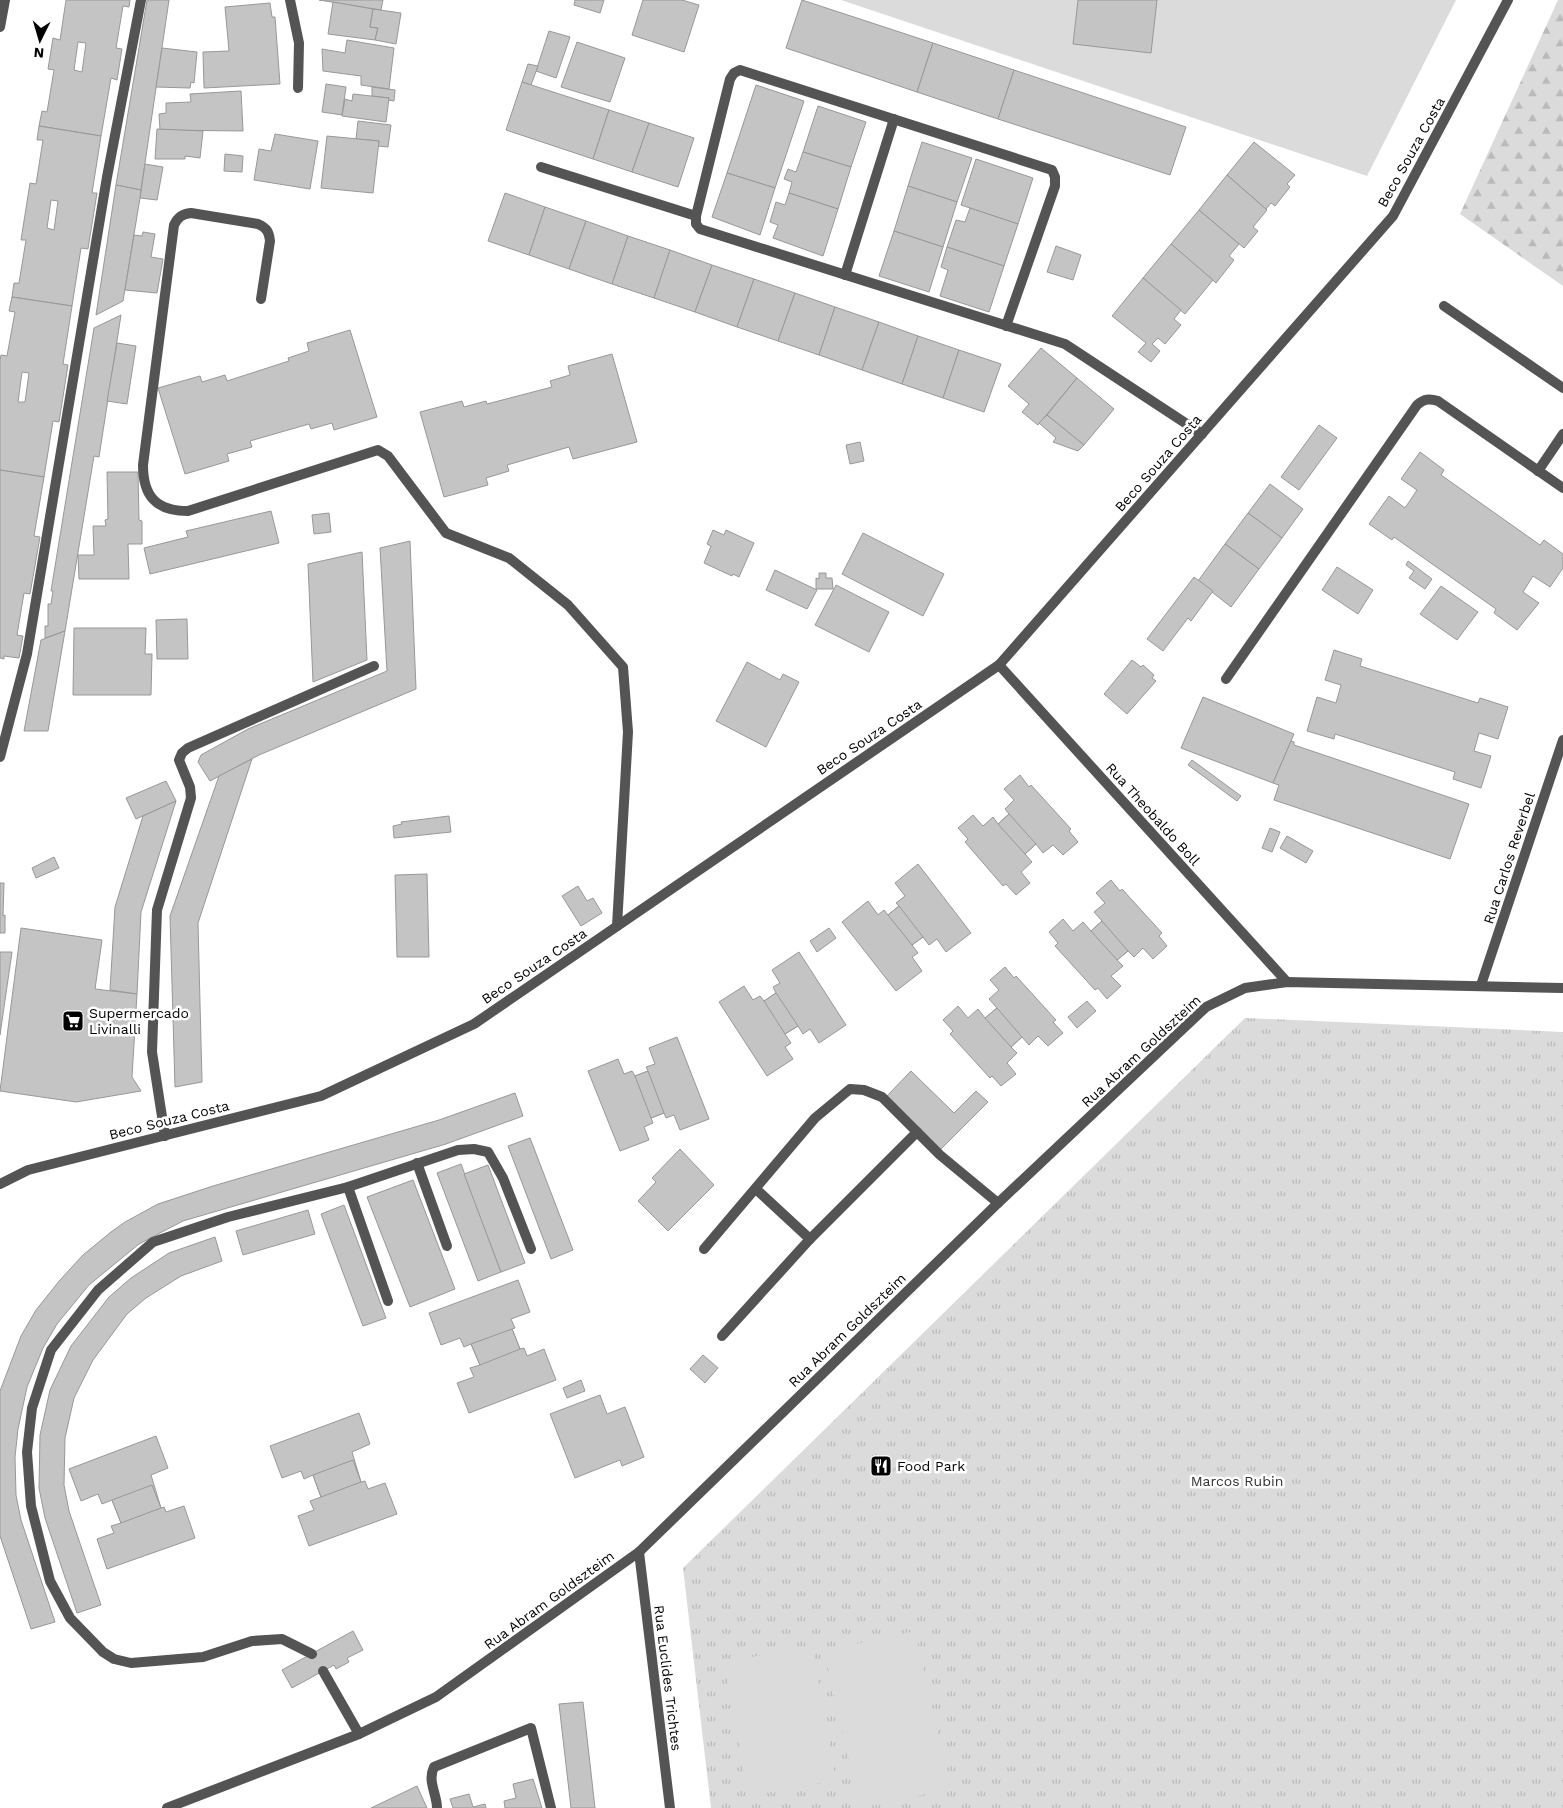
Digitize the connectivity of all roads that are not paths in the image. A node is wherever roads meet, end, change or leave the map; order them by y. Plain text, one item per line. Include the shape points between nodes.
1 (5, 0) edge
2 (141, 0) edge
3 (290, 0) edge
4 (1508, 0) edge
5 (0, 27) edge
6 (298, 88) dead end
7 (894, 119) junction
8 (541, 167) dead end
9 (696, 216) junction
10 (845, 275) junction
11 (261, 299) dead end
12 (1444, 306) dead end
13 (1006, 326) junction
14 (1563, 388) edge
15 (1202, 434) junction
16 (1563, 434) edge
17 (1538, 471) junction
18 (1563, 488) edge
19 (999, 665) junction
20 (374, 666) dead end
21 (1226, 679) dead end
22 (1563, 740) edge
23 (0, 757) edge
24 (617, 926) junction
25 (1287, 982) junction
26 (1481, 985) junction
27 (1563, 988) edge
28 (917, 1132) junction
29 (165, 1136) junction
30 (417, 1163) junction
31 (0, 1184) edge
32 (348, 1186) junction
33 (757, 1190) junction
34 (998, 1203) junction
35 (810, 1240) junction
36 (447, 1246) dead end
37 (704, 1249) dead end
38 (531, 1250) dead end
39 (388, 1301) dead end
40 (722, 1336) dead end
41 (639, 1552) junction
42 (312, 1654) dead end
43 (323, 1671) dead end
44 (359, 1734) junction
45 (166, 1808) edge
46 (437, 1808) edge
47 (551, 1808) edge
48 (670, 1808) edge

1 - 5 street
2 - 23 street via 107,178 27,654
3 - 6 street via 299,42
4 - 15 street, Beco Souza Costa via 1393,216
7 - 9 street via 740,70 730,78
7 - 10 street
7 - 13 street via 1052,170 1055,186
8 - 9 street
9 - 10 street via 700,229
10 - 13 street
11 - 24 street via 270,241 265,227 191,213 177,218 143,465 143,481 148,494 160,505 174,511 188,511 378,450 388,456 446,533 509,558 568,605 623,667 628,732
12 - 14 street
13 - 15 street via 1065,344
15 - 19 street, Beco Souza Costa
16 - 17 street
17 - 18 street
17 - 21 street via 1438,401 1423,400
19 - 24 street, Beco Souza Costa
19 - 25 street, Rua Theobaldo Boll
20 - 29 street via 182,753 179,760 191,798 156,910 152,1052
22 - 26 street, Rua Carlos Reverbel
24 - 29 street, Beco Souza Costa via 474,1024 321,1096
25 - 26 street, Rua Abram Goldszteim
25 - 34 street, Rua Abram Goldszteim via 1245,988 1206,1007
26 - 27 street, Rua Abram Goldszteim
28 - 33 street via 882,1097 850,1089 815,1118
28 - 34 street
28 - 35 street
29 - 31 street, Beco Souza Costa via 28,1170
30 - 32 street
30 - 36 street
30 - 38 street via 458,1150 488,1152 504,1178
32 - 39 street
32 - 42 street via 228,1217 153,1242 98,1290 51,1350 32,1408 27,1452 31,1506 50,1581 70,1618 102,1652 114,1660 140,1662 203,1657 252,1641 282,1639
33 - 35 street
33 - 37 street
34 - 41 street, Rua Abram Goldszteim
35 - 40 street
41 - 44 street, Rua Abram Goldszteim via 436,1698
41 - 48 street, Rua Euclides Trichtes
43 - 44 street
44 - 45 street, Rua Abram Goldszteim
46 - 47 street via 431,1781 434,1767 531,1728

